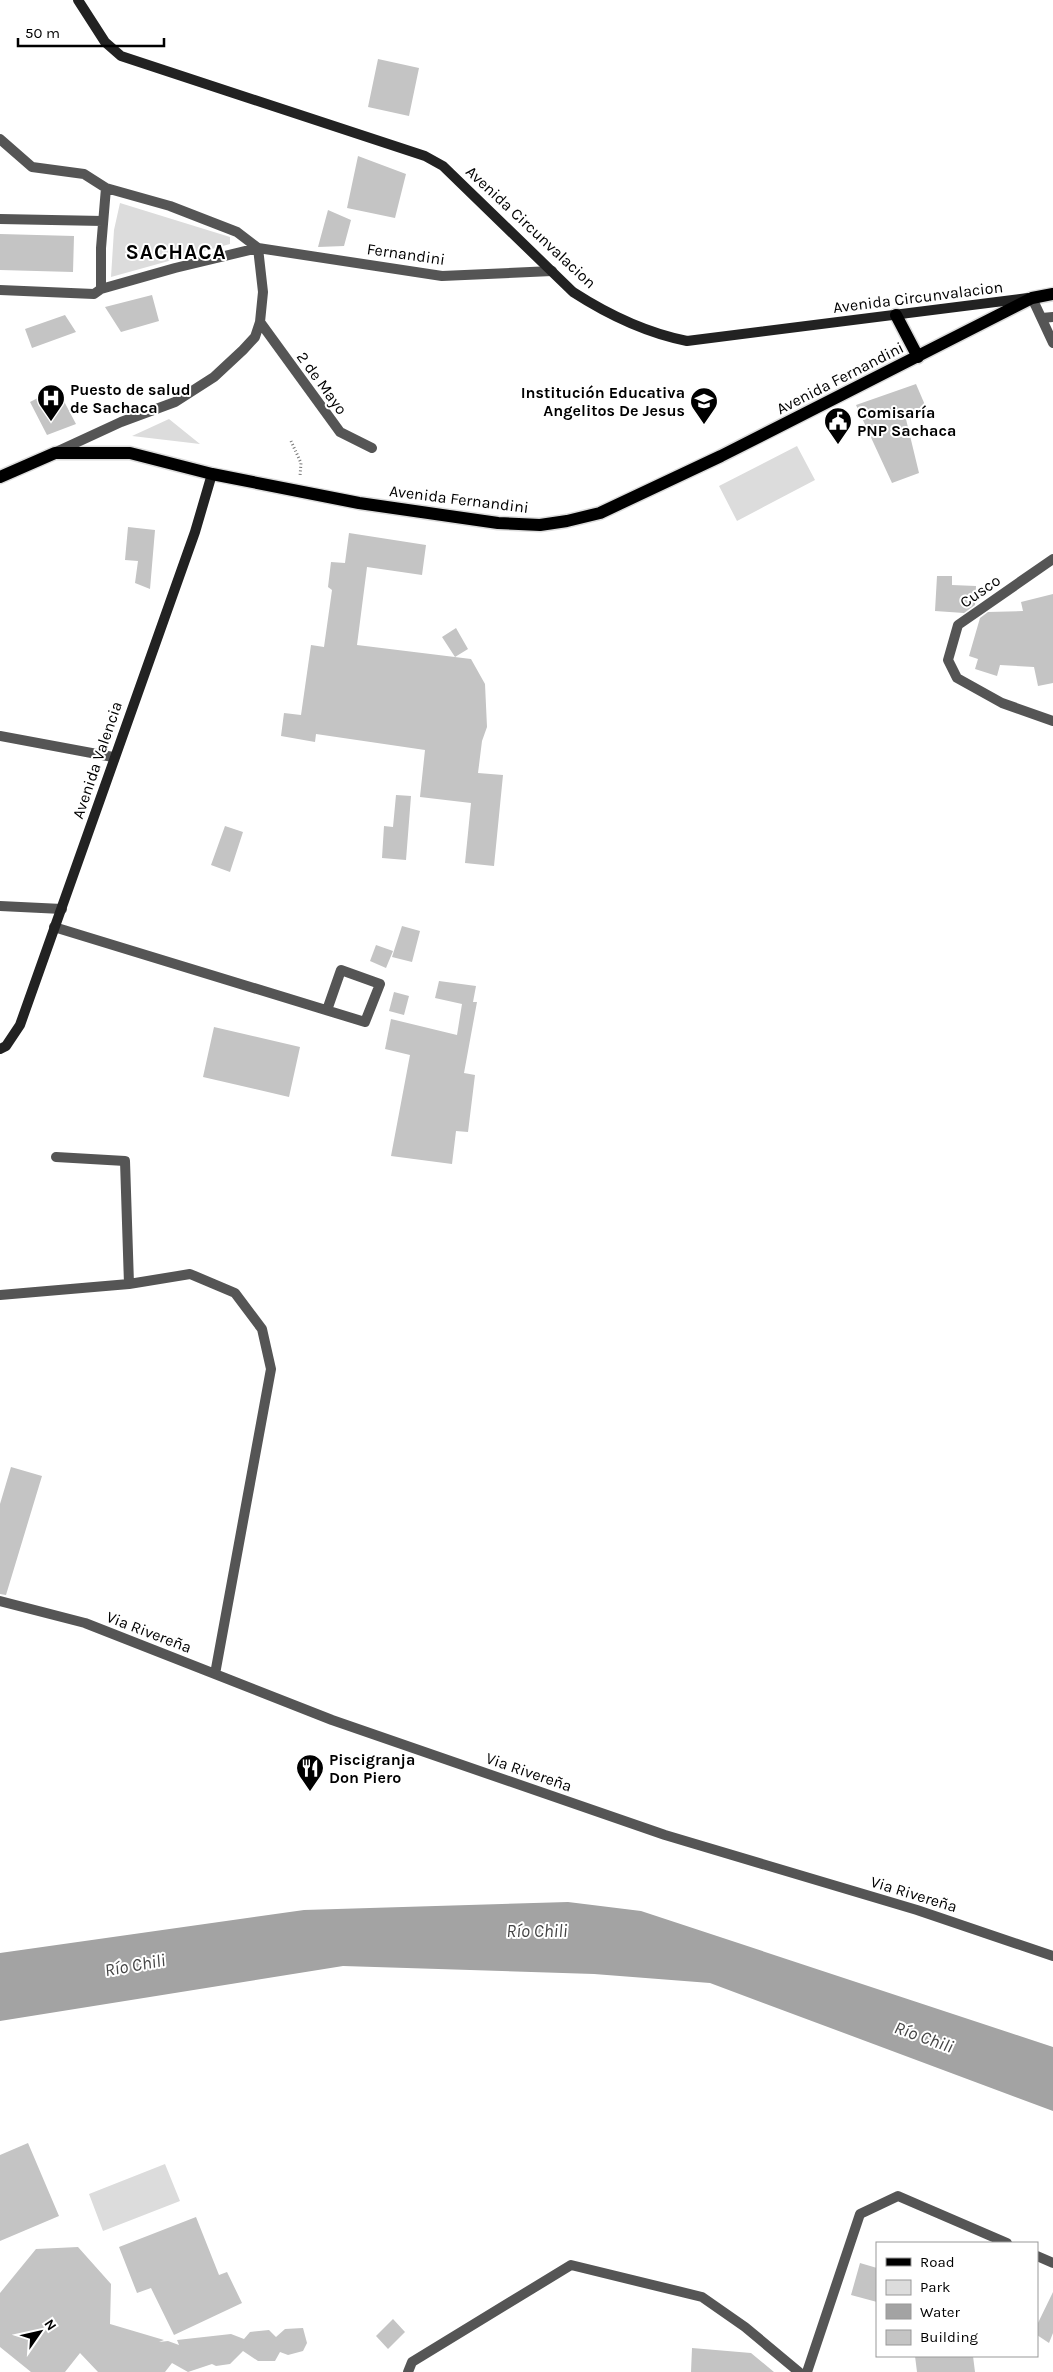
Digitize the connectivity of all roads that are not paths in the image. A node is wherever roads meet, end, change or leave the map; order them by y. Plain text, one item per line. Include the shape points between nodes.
1 (78, 0) edge
2 (0, 139) edge
3 (106, 188) junction
4 (0, 219) edge
5 (103, 221) junction
6 (258, 248) junction
7 (552, 271) junction
8 (101, 289) junction
9 (0, 290) edge
10 (1053, 294) edge
11 (1032, 298) junction
12 (896, 315) junction
13 (1053, 317) edge
14 (1042, 318) junction
15 (260, 322) junction
16 (1053, 343) edge
17 (918, 357) junction
18 (372, 448) dead end
19 (55, 453) junction
20 (212, 474) junction
21 (0, 477) edge
22 (1053, 559) edge
23 (1053, 721) edge
24 (0, 736) edge
25 (114, 757) junction
26 (0, 906) edge
27 (62, 909) junction
28 (54, 927) junction
29 (327, 1010) junction
30 (0, 1049) edge
31 (56, 1157) dead end
32 (129, 1284) junction
33 (0, 1295) edge
34 (0, 1601) edge
35 (216, 1674) junction
36 (1053, 1956) edge
37 (1005, 2242) edge
38 (1038, 2256) edge
39 (1053, 2263) edge
40 (408, 2372) edge
41 (798, 2372) edge
42 (808, 2372) edge

1 - 7 street, Avenida Circunvalacion via 106,42 121,56 426,156 443,166
2 - 3 street via 32,167 84,174
3 - 5 street
3 - 6 street via 170,206 237,232
4 - 5 street
5 - 8 street
6 - 7 street, Fernandini via 442,276
6 - 8 street
6 - 15 street via 263,292
7 - 12 street, Avenida Circunvalacion via 595,306 664,336 687,341
8 - 9 street via 94,294
10 - 11 main road, Avenida Fernandini
11 - 12 street, Avenida Circunvalacion
11 - 14 street
11 - 17 main road, Avenida Fernandini
12 - 17 main road
13 - 14 street
14 - 16 street
15 - 18 street, 2 de Mayo via 340,432
15 - 19 street via 255,337 214,377 175,402 121,422
17 - 20 main road, Avenida Fernandini via 600,513 567,521 540,525 498,523 359,503
19 - 20 main road, Avenida Fernandini via 130,452
19 - 21 main road, Avenida Fernandini
20 - 25 street, Avenida Valencia via 195,532
22 - 23 street, Cusco via 958,624 948,660 957,678 1002,703
24 - 25 street
25 - 27 street, Avenida Valencia
26 - 27 street
27 - 28 street, Avenida Valencia
28 - 29 street
28 - 30 street, Avenida Valencia via 20,1026 6,1046
29 - 29 street via 342,970 380,984 365,1022
31 - 32 street via 125,1161
32 - 33 street
32 - 35 street via 190,1274 235,1293 262,1329 272,1369
34 - 35 street, Via Rivereña via 85,1623
35 - 36 street, Via Rivereña via 332,1720 665,1835 917,1910
37 - 42 street via 898,2196 860,2214
38 - 39 street
40 - 41 street via 412,2362 571,2265 702,2297

